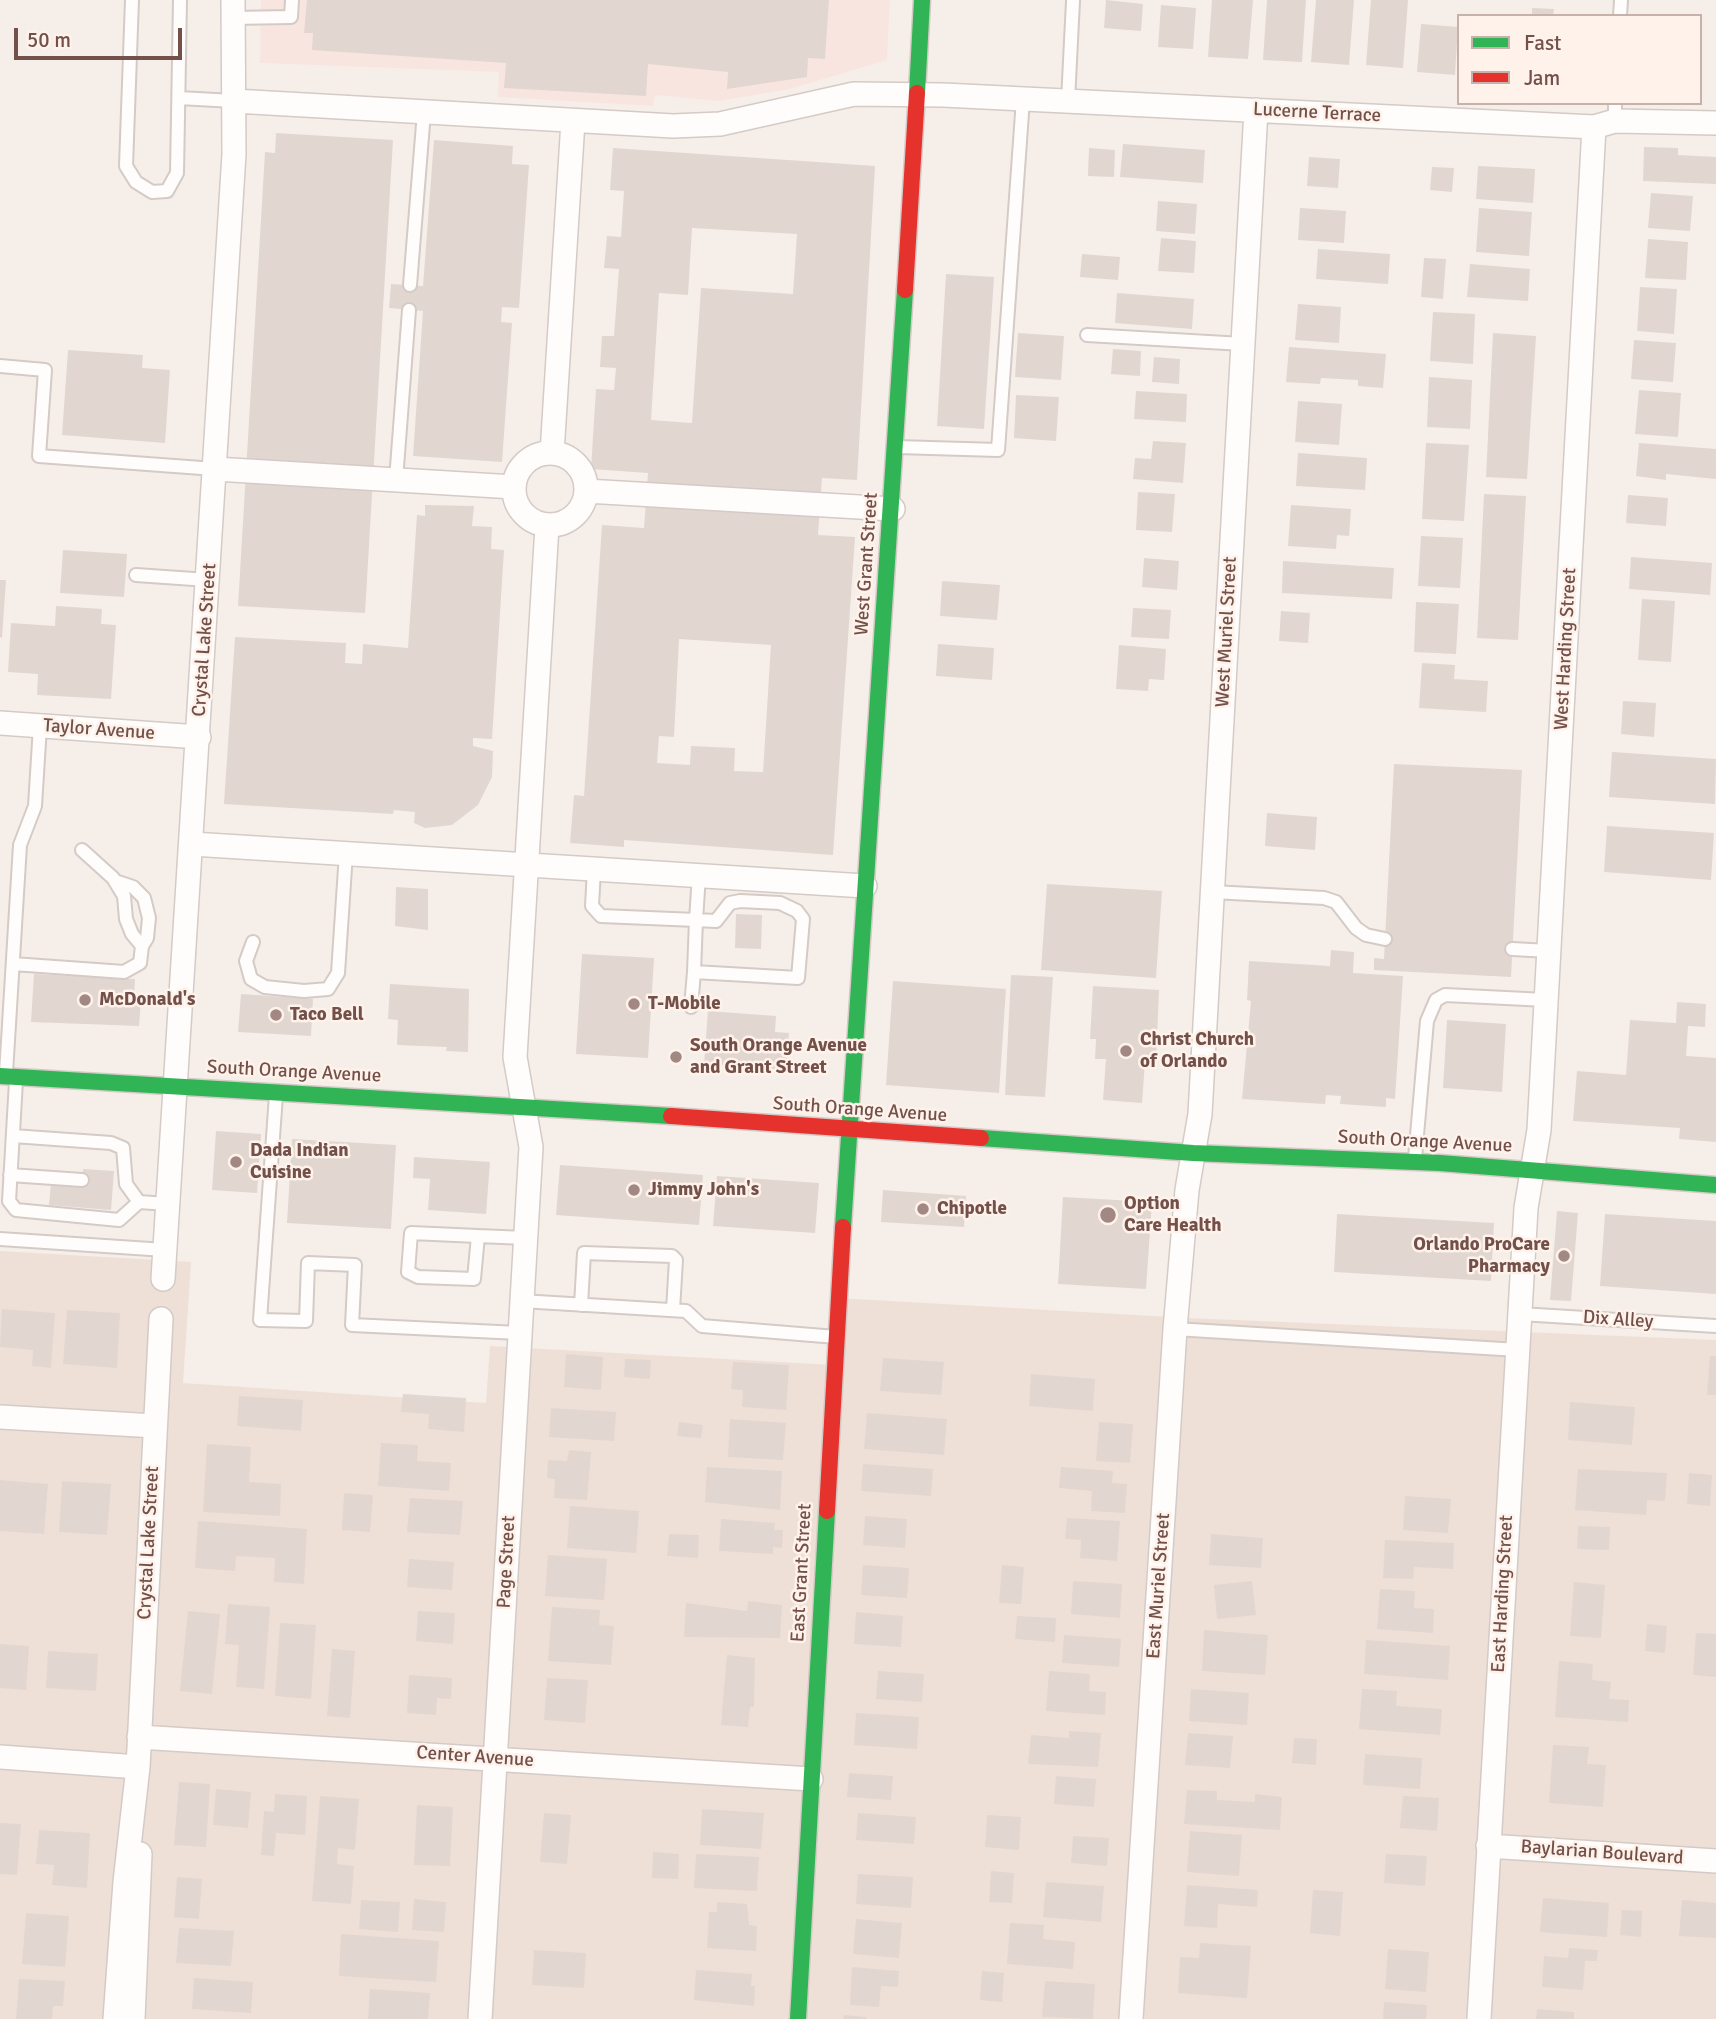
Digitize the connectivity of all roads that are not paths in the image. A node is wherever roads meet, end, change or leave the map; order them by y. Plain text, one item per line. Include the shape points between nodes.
1 (132, 0) edge
2 (180, 0) edge
3 (292, 0) edge
4 (922, 0) edge
5 (1073, 1) edge
6 (233, 9) edge
7 (917, 94) junction
8 (179, 98) junction
9 (1023, 99) junction
10 (234, 101) junction
11 (1068, 101) junction
12 (1256, 110) junction
13 (424, 113) junction
14 (1608, 117) edge
15 (573, 121) junction
16 (1716, 123) edge
17 (410, 285) dead end
18 (409, 310) dead end
19 (1087, 335) dead end
20 (1243, 344) junction
21 (0, 366) edge
22 (896, 447) junction
23 (552, 453) junction
24 (215, 469) junction
25 (396, 480) junction
26 (514, 487) junction
27 (586, 491) junction
28 (893, 509) junction
29 (547, 526) junction
30 (136, 575) dead end
31 (208, 580) junction
32 (0, 723) edge
33 (40, 726) junction
34 (199, 737) junction
35 (192, 844) junction
36 (82, 850) dead end
37 (346, 853) junction
38 (526, 865) junction
39 (594, 869) junction
40 (699, 875) junction
41 (115, 881) junction
42 (865, 886) junction
43 (1213, 892) junction
44 (696, 920) junction
45 (1385, 939) dead end
46 (253, 942) dead end
47 (142, 946) junction
48 (1513, 949) dead end
49 (1549, 951) junction
50 (13, 964) junction
51 (694, 972) junction
52 (1546, 1000) junction
53 (691, 1007) dead end
54 (7, 1076) edge
55 (176, 1086) junction
56 (277, 1091) junction
57 (522, 1107) junction
58 (849, 1130) junction
59 (13, 1136) junction
60 (1193, 1153) junction
61 (1415, 1162) junction
62 (1533, 1169) junction
63 (10, 1175) junction
64 (82, 1180) dead end
65 (1716, 1185) edge
66 (4, 1200) edge
67 (139, 1202) junction
68 (168, 1203) junction
69 (478, 1236) junction
70 (525, 1238) junction
71 (0, 1239) edge
72 (165, 1250) junction
73 (163, 1279) dead end
74 (521, 1301) junction
75 (581, 1305) junction
76 (673, 1310) junction
77 (1520, 1314) junction
78 (161, 1319) dead end
79 (1716, 1326) edge
80 (1175, 1329) junction
81 (519, 1333) junction
82 (836, 1337) junction
83 (1518, 1350) junction
84 (0, 1417) edge
85 (155, 1426) junction
86 (139, 1737) junction
87 (0, 1757) edge
88 (495, 1758) junction
89 (138, 1767) junction
90 (811, 1779) junction
91 (1488, 1846) junction
92 (1716, 1861) edge
93 (115, 2019) edge
94 (134, 2019) edge
95 (480, 2019) edge
96 (798, 2019) edge
97 (1131, 2019) edge
98 (1479, 2019) edge

1 - 8 lane via 126,166 136,182 152,192 167,191 177,173
2 - 8 lane
3 - 6 lane via 291,18
4 - 7 street, West Grant Street
5 - 11 lane
6 - 10 street, Crystal Lake Street
7 - 9 street, Lucerne Terrace
7 - 15 street, Lucerne Terrace via 854,94 720,124
7 - 22 street, West Grant Street
8 - 10 lane
9 - 11 street, Lucerne Terrace
9 - 22 lane via 998,450
10 - 13 street, Lucerne Terrace
10 - 24 street, Crystal Lake Street
11 - 12 street, Lucerne Terrace
12 - 14 street, Lucerne Terrace
12 - 20 street, West Muriel Street
13 - 15 street, Lucerne Terrace
13 - 17 lane
14 - 16 street, Lucerne Terrace
14 - 49 street, West Harding Street
15 - 23 street
18 - 25 lane
19 - 20 lane
20 - 43 street, West Muriel Street
21 - 24 lane via 45,370 39,456
22 - 28 street, West Grant Street
23 - 26 street via 526,462
23 - 27 street via 577,465
24 - 25 street
24 - 31 street, Crystal Lake Street
25 - 26 street
26 - 29 street via 523,513
27 - 28 street
27 - 29 street via 574,517
28 - 42 street, West Grant Street
29 - 38 street, Page Street
30 - 31 lane
31 - 34 street, Crystal Lake Street
32 - 33 street, Taylor Avenue
33 - 34 street, Taylor Avenue
33 - 50 lane via 35,806 20,845
34 - 35 street, Crystal Lake Street
35 - 37 street
35 - 55 street, Crystal Lake Street
36 - 41 lane
37 - 38 street
37 - 46 lane via 338,972 328,989 265,987 251,979 246,961
38 - 39 street
38 - 57 street, Page Street via 515,1057
39 - 40 street
39 - 44 lane via 592,906 601,916
40 - 42 street
40 - 44 lane
41 - 47 lane via 124,896 132,934
41 - 47 lane via 133,887 144,898 149,918
42 - 58 street, West Grant Street
43 - 45 lane via 1324,898 1336,902 1366,935
43 - 60 street, West Muriel Street via 1200,1114
44 - 51 lane
44 - 51 lane via 716,920 730,903 740,901 780,903 803,919 798,978
47 - 50 lane via 140,963 124,972
48 - 49 lane
49 - 52 street, West Harding Street
50 - 54 lane
51 - 53 lane
52 - 61 lane via 1445,995 1436,1000 1427,1021
52 - 62 street, West Harding Street
54 - 55 street, South Orange Avenue
54 - 59 lane
55 - 56 street, South Orange Avenue
55 - 68 street, Crystal Lake Street
56 - 57 street, South Orange Avenue
56 - 81 lane via 260,1320 306,1321 308,1263 355,1265 352,1325
57 - 58 street, South Orange Avenue
57 - 70 street, Page Street via 531,1147
58 - 60 street, South Orange Avenue
58 - 82 street, East Grant Street
59 - 63 lane
59 - 67 lane via 111,1143 123,1149 119,1183
60 - 61 street, South Orange Avenue
60 - 80 street, East Muriel Street
61 - 62 street, South Orange Avenue
62 - 65 street, South Orange Avenue
62 - 77 street, East Harding Street
63 - 64 lane
63 - 66 lane
66 - 67 lane via 16,1210 119,1220
67 - 68 lane
68 - 72 street, Crystal Lake Street
69 - 69 lane via 474,1279 411,1276 411,1233
69 - 70 lane
70 - 74 street, Page Street
71 - 72 lane
72 - 73 street, Crystal Lake Street
74 - 75 lane
74 - 81 street, Page Street
75 - 76 lane
75 - 76 lane via 584,1253 672,1256 676,1260
76 - 82 lane via 687,1311 702,1326
77 - 79 lane, Dix Alley
77 - 83 street, East Harding Street
78 - 85 street, Crystal Lake Street
80 - 83 lane
80 - 97 street, East Muriel Street
81 - 88 street, Page Street
82 - 90 street, East Grant Street
83 - 91 street, East Harding Street
84 - 85 street
85 - 86 street, Crystal Lake Street
86 - 88 street, Center Avenue
86 - 89 street, Crystal Lake Street
87 - 89 street
88 - 90 street, Center Avenue
88 - 95 street, Page Street
89 - 93 street, Crystal Lake Street
89 - 94 street, Crystal Lake Street via 141,1882
90 - 96 street, East Grant Street
91 - 92 street, Baylarian Boulevard
91 - 98 street, East Harding Street

